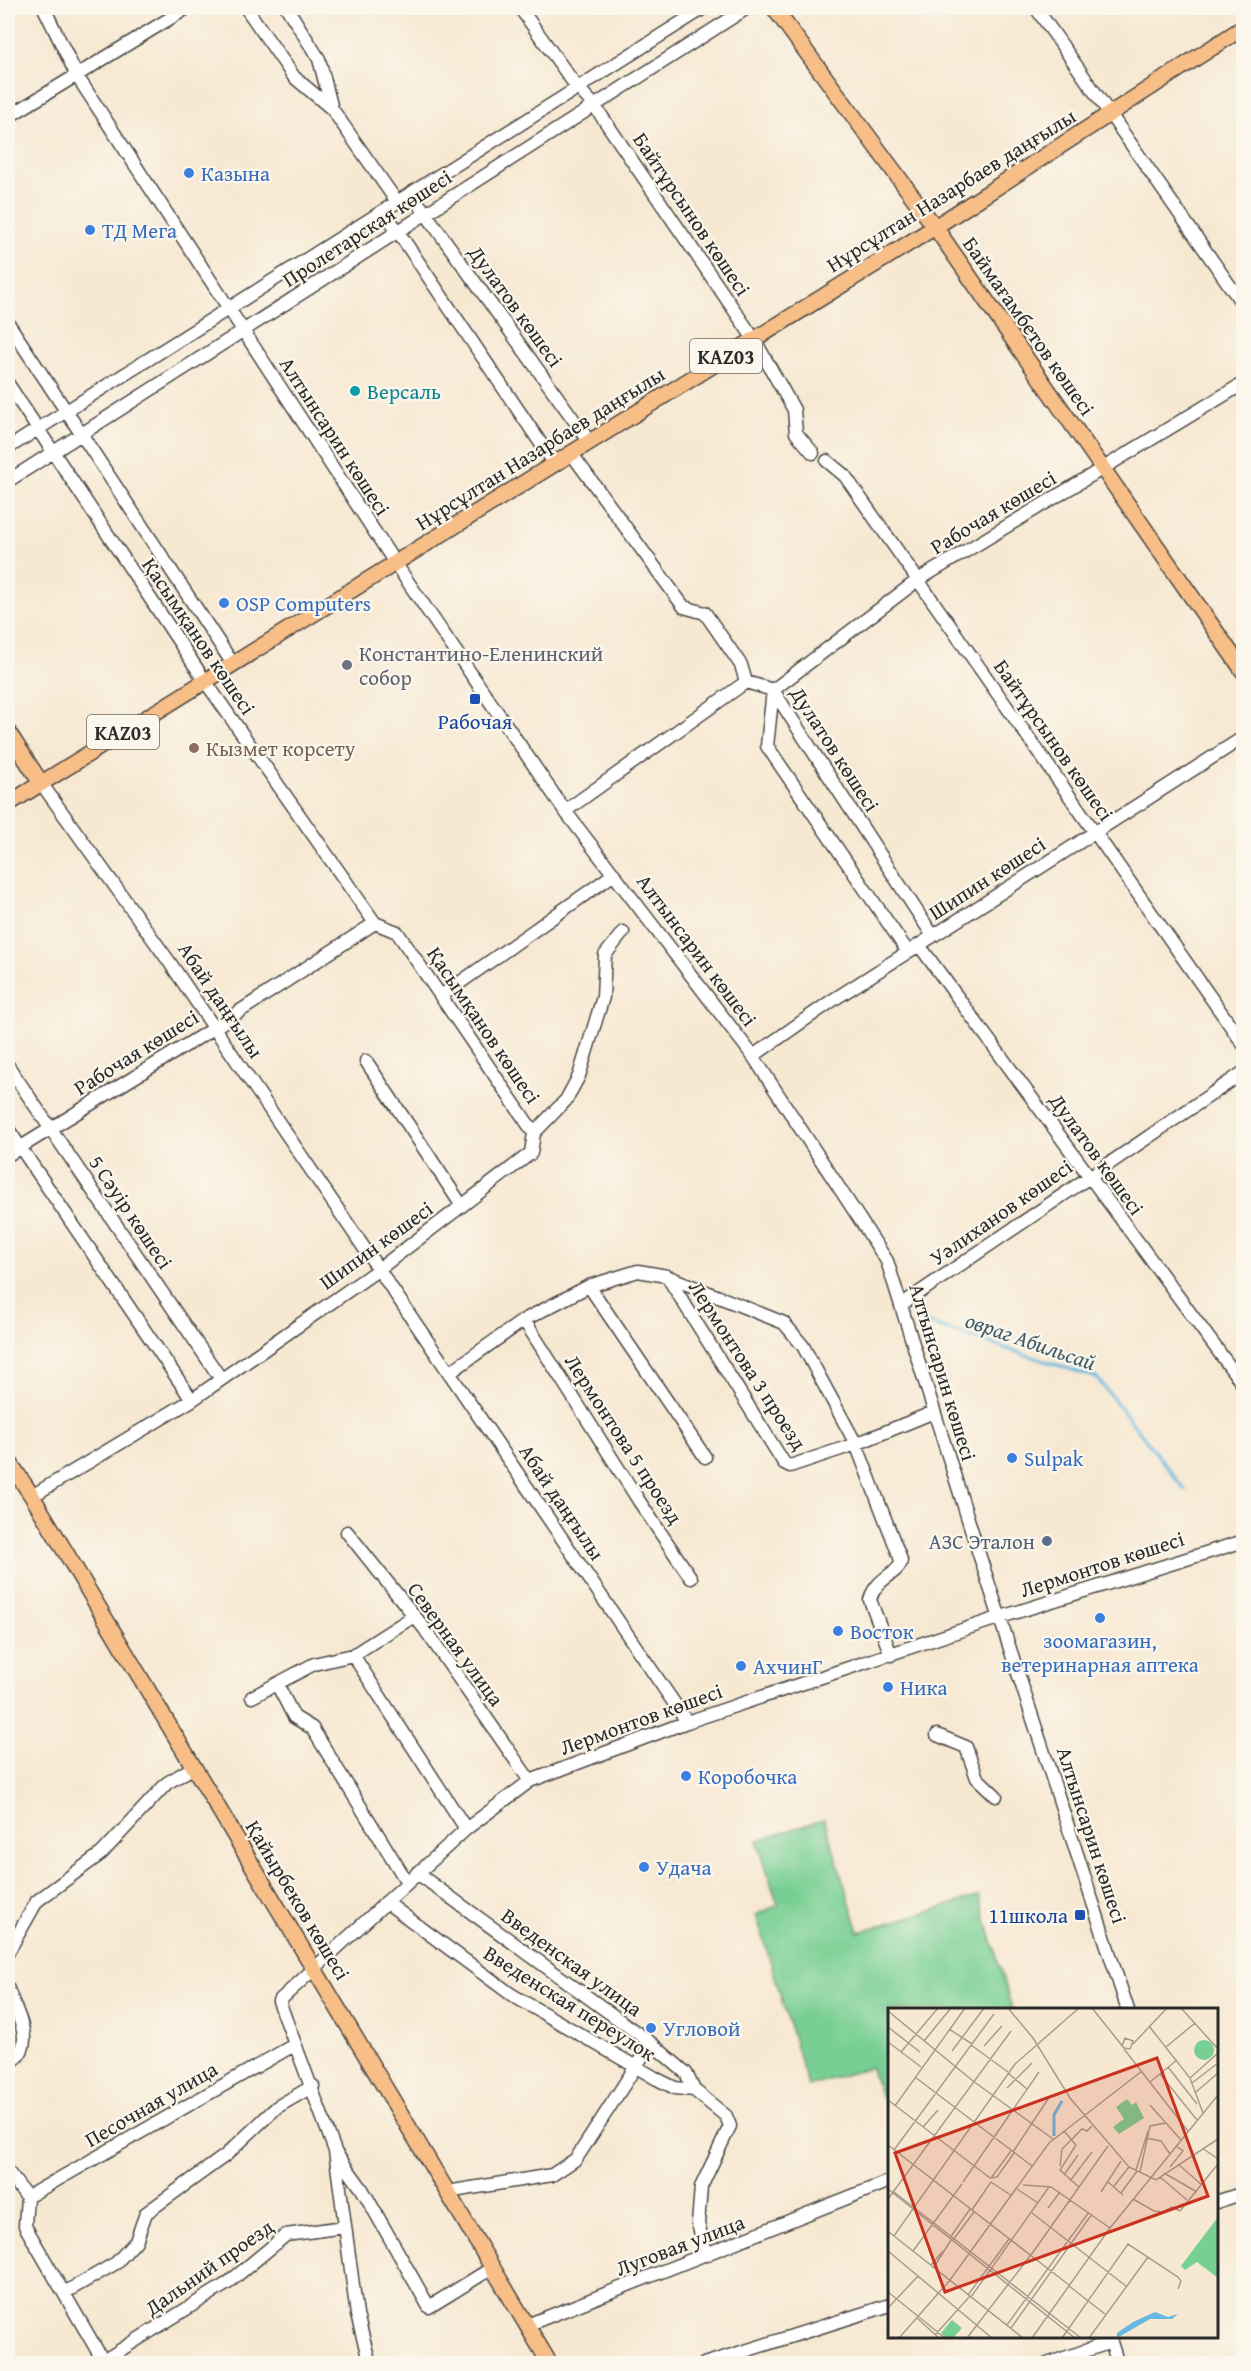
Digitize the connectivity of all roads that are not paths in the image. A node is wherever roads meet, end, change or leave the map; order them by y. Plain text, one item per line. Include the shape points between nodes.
1 (44, 8) edge
2 (187, 8) edge
3 (246, 8) edge
4 (286, 8) edge
5 (520, 8) edge
6 (704, 8) edge
7 (747, 8) edge
8 (774, 8) edge
9 (1036, 8) edge
10 (1244, 27) edge
11 (76, 76) junction
12 (576, 86) junction
13 (594, 105) junction
14 (332, 109) junction
15 (1110, 114) junction
16 (8, 117) edge
17 (411, 193) junction
18 (397, 202) junction
19 (384, 211) junction
20 (426, 214) junction
21 (935, 227) junction
22 (398, 231) junction
23 (1244, 306) edge
24 (228, 308) junction
25 (8, 323) edge
26 (243, 331) junction
27 (754, 339) junction
28 (1244, 383) edge
29 (8, 384) edge
30 (66, 411) junction
31 (38, 429) junction
32 (81, 434) junction
33 (589, 441) junction
34 (8, 448) edge
35 (53, 452) junction
36 (571, 453) junction
37 (813, 453) dead end
38 (827, 461) dead end
39 (554, 463) junction
40 (1102, 470) junction
41 (8, 481) edge
42 (394, 563) junction
43 (918, 580) junction
44 (233, 664) junction
45 (1244, 672) edge
46 (205, 681) junction
47 (760, 686) junction
48 (8, 732) edge
49 (1244, 737) edge
50 (41, 783) junction
51 (8, 804) edge
52 (565, 811) junction
53 (1095, 832) junction
54 (614, 874) junction
55 (375, 923) junction
56 (623, 932) dead end
57 (933, 936) junction
58 (919, 945) junction
59 (908, 952) junction
60 (441, 996) junction
61 (214, 1028) junction
62 (1244, 1046) edge
63 (753, 1056) junction
64 (366, 1061) dead end
65 (8, 1066) edge
66 (1244, 1072) edge
67 (50, 1128) junction
68 (8, 1129) edge
69 (534, 1133) junction
70 (20, 1147) junction
71 (8, 1155) edge
72 (1088, 1176) junction
73 (462, 1206) junction
74 (379, 1269) junction
75 (668, 1277) junction
76 (589, 1286) junction
77 (901, 1305) junction
78 (524, 1320) junction
79 (450, 1373) junction
80 (221, 1380) junction
81 (1244, 1386) edge
82 (192, 1400) junction
83 (934, 1412) junction
84 (856, 1444) junction
85 (705, 1457) dead end
86 (8, 1460) edge
87 (32, 1496) junction
88 (347, 1532) dead end
89 (1244, 1541) edge
90 (692, 1578) dead end
91 (414, 1616) junction
92 (1001, 1617) junction
93 (353, 1655) junction
94 (891, 1655) junction
95 (276, 1684) junction
96 (252, 1697) dead end
97 (687, 1722) junction
98 (937, 1735) dead end
99 (194, 1767) junction
100 (530, 1781) junction
101 (996, 1796) dead end
102 (466, 1829) junction
103 (412, 1878) junction
104 (386, 1902) junction
105 (8, 1952) edge
106 (314, 1967) junction
107 (8, 1989) edge
108 (1127, 2008) edge
109 (651, 2043) junction
110 (294, 2045) junction
111 (8, 2064) edge
112 (635, 2067) junction
113 (313, 2086) junction
114 (694, 2090) junction
115 (335, 2151) junction
116 (8, 2172) edge
117 (888, 2182) edge
118 (447, 2192) junction
119 (1244, 2193) edge
120 (27, 2198) junction
121 (1218, 2201) edge
122 (345, 2227) junction
123 (706, 2255) junction
124 (492, 2268) junction
125 (64, 2292) junction
126 (888, 2306) edge
127 (527, 2325) junction
128 (1110, 2339) edge
129 (104, 2362) edge
130 (370, 2364) edge
131 (550, 2364) edge
132 (704, 2364) edge
133 (1047, 2364) edge
134 (1118, 2364) edge

1 - 11 street, Алтынсарин көшесі
2 - 11 street
3 - 14 street via 294,77
4 - 14 street via 320,59
5 - 12 street, Байтұрсынов көшесі
6 - 12 street, Пролетарская көшесі
7 - 13 street, Пролетарская көшесі
8 - 21 main road, Баймағамбетов көшесі
9 - 15 street
10 - 15 main road, Нұрсұлтан Назарбаев даңғылы / KАZ03
11 - 16 street
11 - 24 street, Алтынсарин көшесі
12 - 13 street, Байтұрсынов көшесі
12 - 17 street, Пролетарская көшесі
13 - 20 street, Пролетарская көшесі
13 - 27 street, Байтұрсынов көшесі
14 - 18 street
15 - 21 main road, Нұрсұлтан Назарбаев даңғылы / KАZ03
15 - 23 street
17 - 18 street, Пролетарская көшесі
17 - 20 street, Дулатов көшесі
18 - 19 street, Пролетарская көшесі
19 - 22 street
19 - 24 street, Пролетарская көшесі
20 - 22 street, Пролетарская көшесі
20 - 33 street, Дулатов көшесі
21 - 27 main road, Нұрсұлтан Назарбаев даңғылы / KАZ03
21 - 40 main road, Баймағамбетов көшесі
22 - 26 street, Пролетарская көшесі
22 - 39 street
24 - 26 street, Алтынсарин көшесі
24 - 30 street, Пролетарская көшесі
25 - 30 street, Қасымқанов көшесі
26 - 32 street, Пролетарская көшесі
26 - 42 street, Алтынсарин көшесі
27 - 33 main road, Нұрсұлтан Назарбаев даңғылы / KАZ03
27 - 37 street, Байтұрсынов көшесі via 794,410 796,433
28 - 40 street, Рабочая көшесі
29 - 31 street, Қасымқанов көшесі
30 - 31 street, Пролетарская көшесі
30 - 32 street, Қасымқанов көшесі
31 - 34 street, Пролетарская көшесі
31 - 35 street, Қасымқанов көшесі
32 - 35 street, Пролетарская көшесі
32 - 44 street, Қасымқанов көшесі
33 - 36 main road, Нұрсұлтан Назарбаев даңғылы / KАZ03
35 - 41 street, Пролетарская көшесі
35 - 46 street, Қасымқанов көшесі
36 - 39 main road, Нұрсұлтан Назарбаев даңғылы / KАZ03
36 - 47 street, Дулатов көшесі via 684,607 705,613
38 - 43 street, Байтұрсынов көшесі via 845,476
39 - 42 main road, Нұрсұлтан Назарбаев даңғылы / KАZ03
40 - 43 street, Рабочая көшесі
40 - 45 main road, Баймағамбетов көшесі
42 - 44 main road, Нұрсұлтан Назарбаев даңғылы / KАZ03
42 - 52 street, Алтынсарин көшесі
43 - 47 street, Рабочая көшесі
43 - 53 street, Байтұрсынов көшесі
44 - 46 main road, Нұрсұлтан Назарбаев даңғылы / KАZ03
46 - 50 main road, Нұрсұлтан Назарбаев даңғылы / KАZ03
46 - 55 street, Қасымқанов көшесі
47 - 52 street, Рабочая көшесі
47 - 57 street, Дулатов көшесі
47 - 59 street, Дулатов көшесі via 767,746
48 - 50 main road, Абай даңғылы
49 - 53 street, Шипин көшесі
50 - 51 main road, Нұрсұлтан Назарбаев даңғылы
50 - 61 street, Абай даңғылы
52 - 54 street, Алтынсарин көшесі
53 - 57 street, Шипин көшесі
53 - 62 street, Байтұрсынов көшесі
54 - 60 street
54 - 63 street, Алтынсарин көшесі
55 - 60 street, Қасымқанов көшесі via 397,932
55 - 61 street, Рабочая көшесі
56 - 69 street, Шипин көшесі via 605,955 603,997 579,1076 566,1100
57 - 58 street, Шипин көшесі
58 - 59 street, Шипин көшесі
58 - 72 street, Дулатов көшесі
59 - 63 street, Шипин көшесі
60 - 69 street, Қасымқанов көшесі
61 - 67 street, Рабочая көшесі
61 - 74 street, Абай даңғылы
63 - 77 street, Алтынсарин көшесі via 887,1261
64 - 73 street
65 - 67 street, 5 Сәуір көшесі
66 - 72 street, Уәлиханов көшесі
67 - 70 street, Рабочая көшесі
67 - 80 street, 5 Сәуір көшесі
68 - 70 street
69 - 73 street, Шипин көшесі via 531,1153
70 - 71 street, Рабочая көшесі
70 - 82 street
72 - 77 street, Уәлиханов көшесі
72 - 81 street, Дулатов көшесі
73 - 74 street, Шипин көшесі
74 - 79 street, Абай даңғылы
74 - 80 street, Шипин көшесі
75 - 76 street via 638,1271
75 - 84 street via 784,1323 803,1346
75 - 84 street, Лермонтова 3 проезд via 784,1463 797,1466
76 - 78 street
76 - 85 street
77 - 83 street, Алтынсарин көшесі
78 - 79 street
78 - 90 street, Лермонтова 5 проезд
79 - 97 street, Абай даңғылы
80 - 82 street, Шипин көшесі
82 - 87 street, Шипин көшесі
83 - 84 street, Лермонтова 3 проезд
83 - 92 street, Алтынсарин көшесі
84 - 94 street via 901,1560 897,1569 876,1584 870,1600
86 - 87 main road, Қайырбеков көшесі
87 - 99 main road, Қайырбеков көшесі
88 - 91 street, Северная улица
89 - 92 street, Лермонтов көшесі
91 - 93 street
91 - 100 street, Северная улица
92 - 94 street, Лермонтов көшесі
92 - 108 street, Алтынсарин көшесі
93 - 95 street via 314,1664
93 - 102 street
94 - 97 street, Лермонтов көшесі
95 - 96 street
95 - 103 street via 294,1717 312,1728
97 - 100 street, Лермонтов көшесі
98 - 101 street via 966,1747 978,1778
99 - 105 street via 167,1783 102,1853 37,1901
99 - 106 main road, Қайырбеков көшесі
100 - 102 street, Лермонтов көшесі
102 - 103 street, Лермонтов көшесі
103 - 104 street, Лермонтов көшесі
103 - 109 street, Введенская улица
104 - 106 street, Лермонтов көшесі
104 - 112 street, Введенская переулок via 512,1995
106 - 110 street, Лермонтов көшесі via 279,2001
106 - 118 main road, Қайырбеков көшесі
107 - 111 street via 26,2040 22,2054
109 - 112 street
109 - 114 street, Введенская улица via 686,2073
110 - 113 street
110 - 120 street, Песочная улица
112 - 114 street, Введенская переулок via 675,2088
112 - 118 street via 576,2159 552,2175
113 - 115 street
113 - 125 street via 277,2107 226,2155 146,2213 136,2241 116,2263
114 - 123 street, Введенская переулок via 729,2121 701,2187 698,2224
115 - 122 street
115 - 124 street via 362,2189 429,2307
116 - 120 street
117 - 123 street, Луговая улица
118 - 124 main road, Қайырбеков көшесі
119 - 121 street
120 - 125 street via 25,2226
122 - 129 street, Дальний проезд via 286,2235 228,2283
122 - 130 street via 357,2315
123 - 127 street, Луговая улица
124 - 127 main road, Қайырбеков көшесі
125 - 129 street
126 - 132 street
127 - 131 main road, Қайырбеков көшесі
128 - 133 street
128 - 134 street

